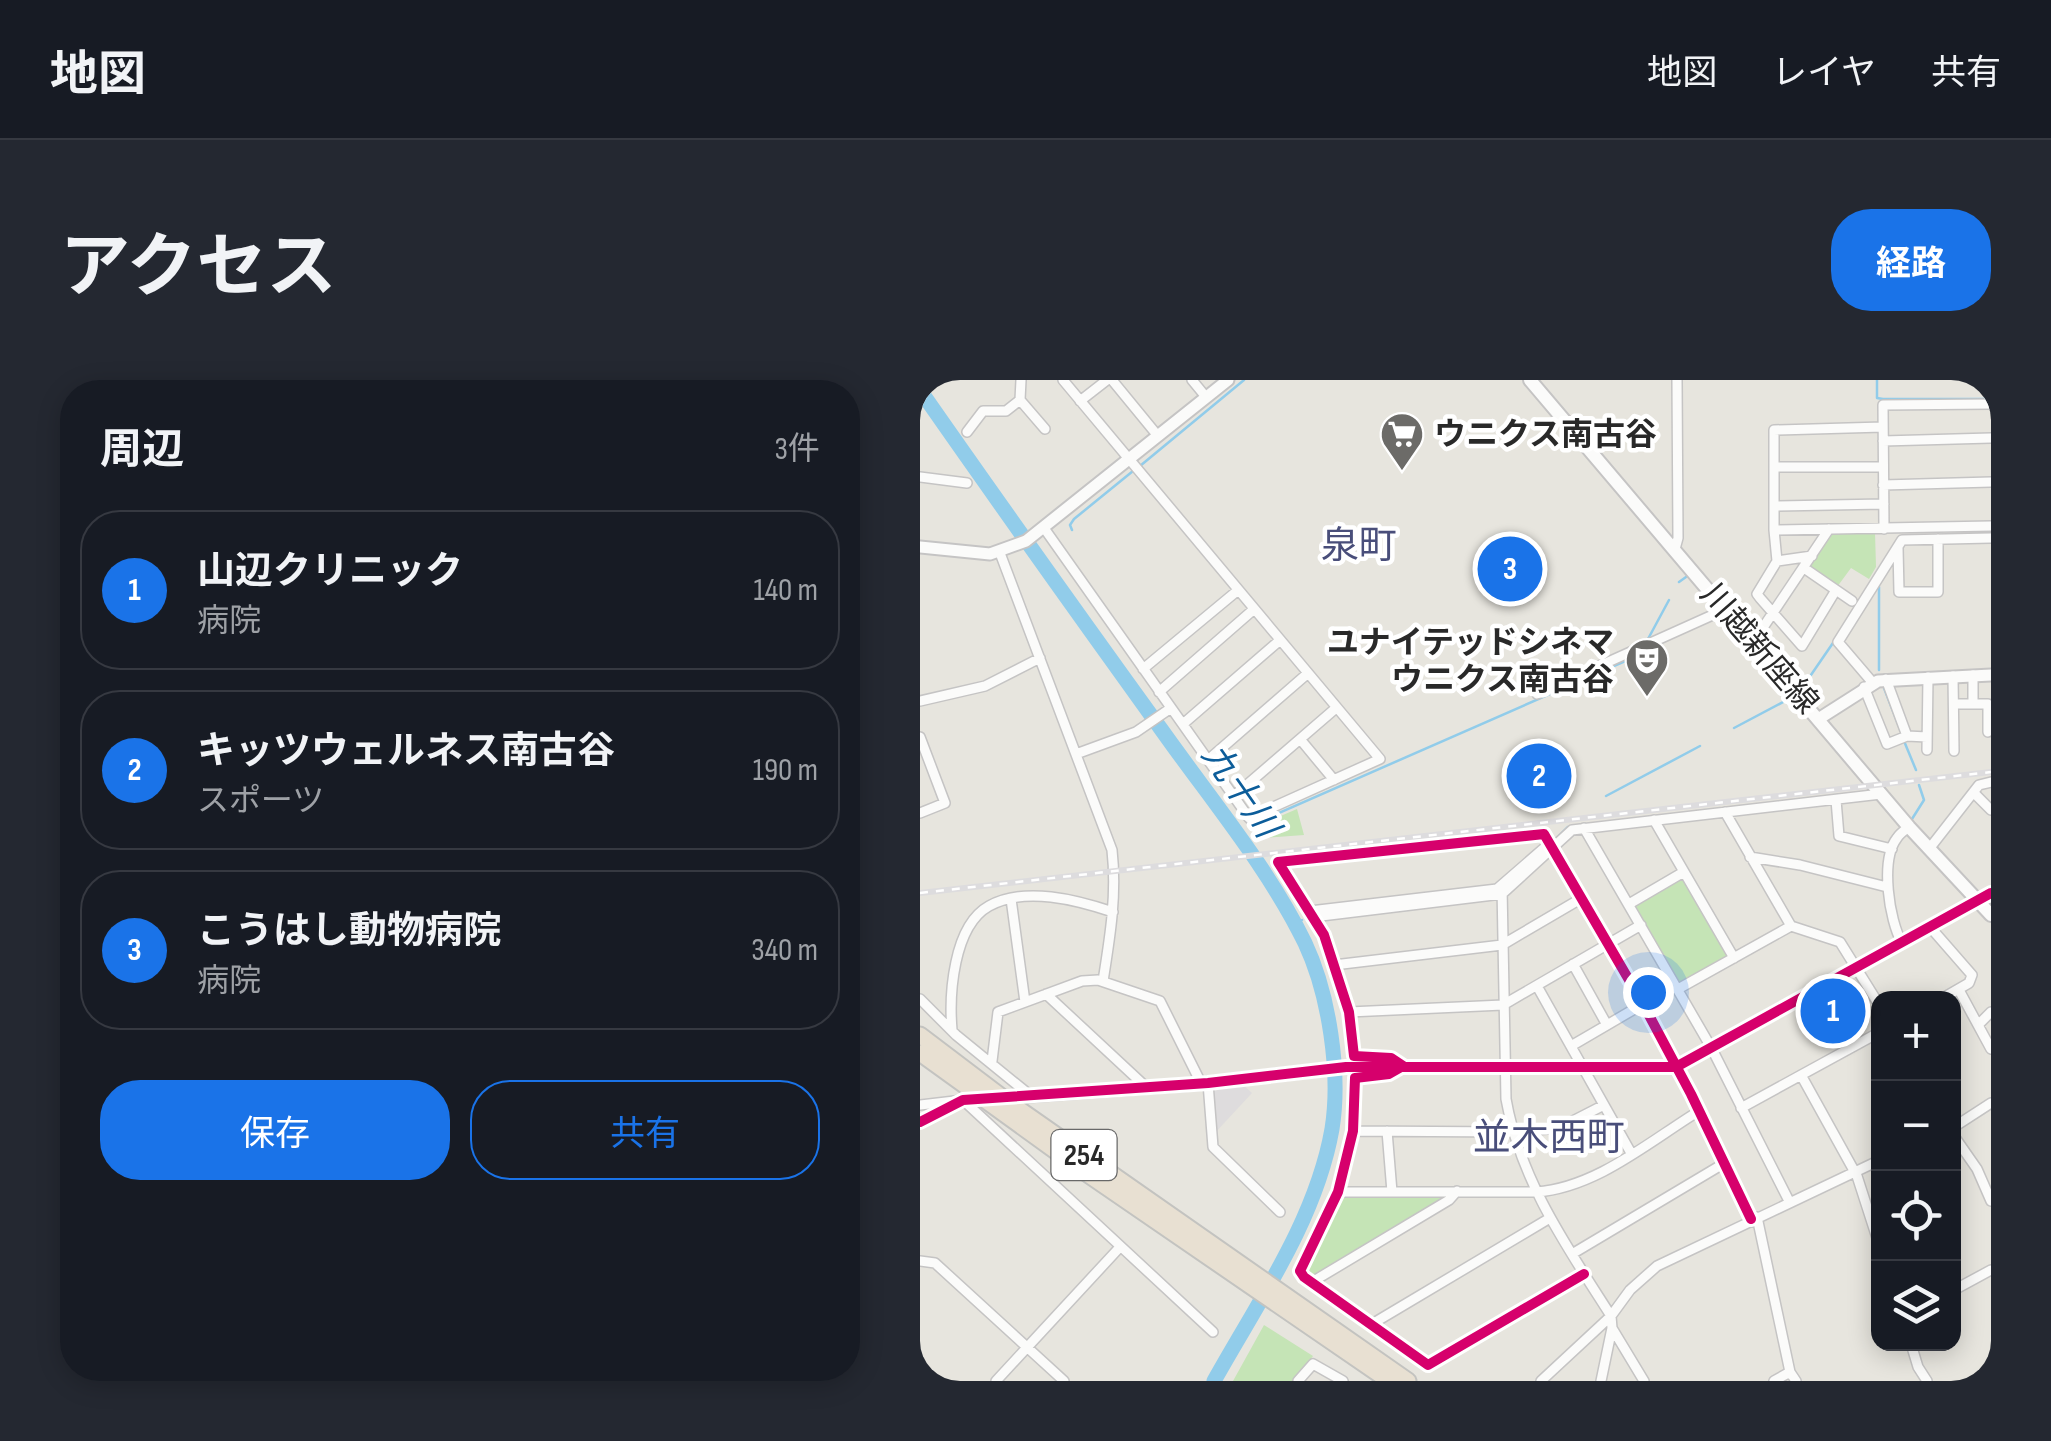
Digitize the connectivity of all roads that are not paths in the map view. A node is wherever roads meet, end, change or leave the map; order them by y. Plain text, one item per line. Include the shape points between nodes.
1 (1021, 380) edge
2 (1063, 380) edge
3 (1110, 380) edge
4 (1192, 380) edge
5 (1228, 380) edge
6 (1530, 380) edge
7 (1676, 380) edge
8 (1206, 397) junction
9 (1020, 400) junction
10 (1080, 401) junction
11 (1991, 404) edge
12 (1883, 427) junction
13 (1045, 429) dead end
14 (967, 432) dead end
15 (1158, 436) junction
16 (1991, 438) edge
17 (1883, 441) junction
18 (1128, 461) junction
19 (1774, 467) junction
20 (1884, 467) junction
21 (920, 477) edge
22 (1991, 482) edge
23 (967, 483) dead end
24 (1884, 485) junction
25 (1884, 504) junction
26 (1774, 506) junction
27 (1991, 526) edge
28 (1828, 529) junction
29 (1884, 529) junction
30 (1774, 530) junction
31 (1040, 531) junction
32 (1991, 538) edge
33 (1938, 539) junction
34 (1898, 546) junction
35 (920, 547) edge
36 (1675, 550) junction
37 (1000, 553) junction
38 (1812, 556) junction
39 (1777, 562) junction
40 (1804, 568) junction
41 (1237, 590) junction
42 (1836, 590) junction
43 (1852, 601) dead end
44 (1726, 609) junction
45 (1253, 610) junction
46 (1774, 614) junction
47 (1279, 641) junction
48 (1754, 641) junction
49 (1040, 658) junction
50 (1144, 669) junction
51 (1308, 674) junction
52 (1991, 675) edge
53 (1954, 676) junction
54 (1973, 676) junction
55 (1928, 677) junction
56 (1874, 683) junction
57 (1160, 692) junction
58 (1537, 694) dead end
59 (920, 701) edge
60 (1954, 704) junction
61 (1973, 704) junction
62 (1336, 708) junction
63 (1167, 710) junction
64 (1820, 718) junction
65 (1183, 724) junction
66 (1988, 732) dead end
67 (1908, 736) junction
68 (920, 737) edge
69 (1927, 737) junction
70 (1300, 739) junction
71 (1927, 750) dead end
72 (1954, 750) dead end
73 (1076, 754) junction
74 (1208, 760) junction
75 (1334, 780) junction
76 (1991, 782) edge
77 (1882, 793) junction
78 (1974, 793) junction
79 (1234, 796) junction
80 (1836, 800) junction
81 (1991, 810) edge
82 (1725, 812) junction
83 (920, 813) edge
84 (1654, 820) junction
85 (1910, 826) junction
86 (1584, 828) junction
87 (1552, 846) junction
88 (1892, 849) junction
89 (1929, 849) junction
90 (1750, 857) junction
91 (1682, 873) junction
92 (1887, 888) junction
93 (1502, 891) junction
94 (1991, 893) edge
95 (1582, 898) junction
96 (1010, 900) junction
97 (1976, 902) junction
98 (1628, 904) junction
99 (1113, 912) junction
100 (1311, 914) junction
101 (1991, 915) edge
102 (1640, 925) junction
103 (1791, 926) junction
104 (1930, 928) junction
105 (1608, 943) junction
106 (1902, 943) junction
107 (1502, 945) junction
108 (1734, 958) junction
109 (1574, 964) junction
110 (1334, 965) junction
111 (1856, 969) junction
112 (1103, 981) junction
113 (1537, 986) junction
114 (1678, 989) junction
115 (1960, 990) joint
116 (1871, 992) edge
117 (1046, 994) junction
118 (920, 999) edge
119 (1025, 1002) junction
120 (1643, 1004) junction
121 (1503, 1005) junction
122 (1349, 1012) junction
123 (1991, 1012) edge
124 (1607, 1025) junction
125 (1978, 1025) junction
126 (952, 1030) junction
127 (920, 1035) edge
128 (1871, 1038) edge
129 (1571, 1046) junction
130 (1712, 1048) junction
131 (1991, 1050) edge
132 (920, 1053) edge
133 (992, 1062) junction
134 (1402, 1066) junction
135 (1505, 1066) junction
136 (1676, 1066) junction
137 (1582, 1067) junction
138 (1802, 1076) junction
139 (1205, 1083) junction
140 (1146, 1087) junction
141 (1031, 1096) junction
142 (1002, 1098) junction
143 (983, 1099) junction
144 (963, 1100) junction
145 (1991, 1103) edge
146 (920, 1105) edge
147 (1604, 1105) junction
148 (1741, 1108) junction
149 (1699, 1111) junction
150 (920, 1122) edge
151 (1961, 1122) edge
152 (1353, 1131) junction
153 (1387, 1131) junction
154 (1512, 1132) junction
155 (1961, 1146) edge
156 (1631, 1153) junction
157 (1723, 1164) junction
158 (1871, 1164) edge
159 (1855, 1172) junction
160 (1457, 1191) junction
161 (1338, 1192) junction
162 (1392, 1192) junction
163 (1536, 1192) junction
164 (1789, 1201) junction
165 (1991, 1201) edge
166 (1280, 1212) dead end
167 (1550, 1218) junction
168 (1754, 1218) junction
169 (1871, 1221) edge
170 (1120, 1247) junction
171 (1572, 1254) junction
172 (920, 1262) edge
173 (1991, 1270) edge
174 (1584, 1274) junction
175 (1248, 1276) junction
176 (1312, 1282) junction
177 (1961, 1286) edge
178 (1284, 1301) junction
179 (1612, 1322) junction
180 (1372, 1324) junction
181 (1213, 1332) dead end
182 (1028, 1348) junction
183 (1913, 1351) edge
184 (1991, 1370) edge
185 (1793, 1376) edge
186 (996, 1381) edge
187 (1064, 1381) edge
188 (1298, 1381) edge
189 (1343, 1381) edge
190 (1389, 1381) edge
191 (1408, 1381) edge
192 (1541, 1381) edge
193 (1601, 1381) edge
194 (1644, 1381) edge
195 (1774, 1381) edge
196 (1927, 1381) edge
197 (1982, 1381) edge

1 - 9 street
2 - 10 street
3 - 10 street
3 - 15 street
4 - 8 street
5 - 8 street
6 - 36 main road, 川越新座線
7 - 36 street
8 - 15 street
9 - 13 street
9 - 14 street via 1006,410 983,411
10 - 18 street
11 - 12 street via 1883,405
12 - 17 street
12 - 19 street via 1774,430
15 - 18 street
16 - 17 street
17 - 20 street
18 - 31 street
18 - 41 street
19 - 20 street
19 - 26 street
20 - 24 street
21 - 23 street
22 - 24 street
24 - 25 street
25 - 26 street
25 - 29 street
26 - 30 street
27 - 29 street
28 - 29 street
28 - 30 street
28 - 38 street
30 - 39 street
31 - 37 street
31 - 50 street
32 - 33 street
33 - 34 street via 1902,540
33 - 34 street via 1938,592 1898,592
34 - 56 street via 1838,642
35 - 37 street
36 - 44 main road, 川越新座線
37 - 49 street
38 - 39 street
38 - 40 street
39 - 46 street via 1757,594
40 - 42 street
40 - 46 street
41 - 45 street
41 - 50 street
42 - 43 street
42 - 46 street via 1802,646
44 - 48 main road, 川越新座線
44 - 58 street
45 - 47 street
45 - 57 street
46 - 48 street
47 - 51 street
47 - 65 street
48 - 64 main road, 川越新座線
49 - 59 street via 985,686
49 - 73 street
50 - 57 street
51 - 62 street
51 - 74 street
52 - 54 street
53 - 54 street
53 - 55 street
53 - 60 street
54 - 61 street
55 - 56 street
55 - 69 street
56 - 64 street
56 - 67 street
56 - 67 street via 1887,744
57 - 63 street
60 - 61 street
60 - 72 street
61 - 66 street via 1988,704
62 - 70 street
62 - 75 street via 1380,760
63 - 65 street
63 - 73 street via 1142,728
64 - 77 main road, 川越新座線
65 - 74 street
67 - 69 street
68 - 83 street via 945,804
69 - 71 street
70 - 75 street
70 - 79 street
73 - 99 street via 1112,850
74 - 79 street
75 - 79 street via 1249,818
76 - 78 street
77 - 80 street
77 - 85 main road, 川越新座線
78 - 81 street
78 - 89 street
80 - 82 street
80 - 88 street via 1839,836
82 - 84 street
82 - 90 street
84 - 86 street
84 - 91 street
85 - 88 street
85 - 89 main road, 川越新座線
86 - 87 street
86 - 98 street
87 - 93 street
87 - 95 street
87 - 100 street via 1540,834 1278,862
88 - 92 street
89 - 97 main road, 川越新座線
90 - 92 street
90 - 103 street
91 - 98 street
91 - 108 street
92 - 106 street via 1892,926
93 - 100 street
93 - 107 street
94 - 97 street
95 - 105 street
95 - 107 street
96 - 99 street via 1060,899
96 - 119 street
96 - 126 street via 986,907 970,926 954,964
97 - 101 main road, 川越新座線
97 - 104 street
98 - 102 street
99 - 112 street
100 - 110 street
102 - 105 street
102 - 114 street
103 - 108 street
103 - 111 street via 1840,942
104 - 106 street
104 - 115 street via 1972,976
105 - 109 street
105 - 120 street
106 - 111 street
107 - 110 street
107 - 121 street
108 - 114 street
109 - 113 street
109 - 124 street
110 - 122 street
111 - 116 street
111 - 130 street
112 - 117 street
112 - 139 street via 1160,1001
113 - 121 street
113 - 129 street
114 - 130 street
115 - 125 street
117 - 119 street
117 - 140 street
118 - 126 street
119 - 133 street via 998,1012
120 - 124 street
120 - 136 street
121 - 122 street
121 - 135 street
122 - 134 street via 1354,1056 1390,1058
123 - 125 street
124 - 129 street
125 - 131 street
126 - 133 street
127 - 142 highway, 254
128 - 138 street
129 - 137 street
130 - 136 street
130 - 148 street
132 - 143 highway, 254
133 - 141 street
134 - 135 street
134 - 139 street
134 - 152 street via 1355,1078
135 - 137 street
135 - 154 street
136 - 137 street
136 - 149 street
137 - 147 street
138 - 148 street
138 - 159 street
139 - 140 street
139 - 166 street via 1212,1148
140 - 141 street
141 - 142 street
142 - 143 street
142 - 175 highway, 254
143 - 144 street
143 - 175 highway, 254
144 - 146 street
144 - 150 street
144 - 170 street
145 - 151 street
147 - 154 street via 1564,1127
147 - 156 street
148 - 164 street
149 - 156 street
149 - 157 street
152 - 153 street
152 - 161 street
153 - 154 street
153 - 162 street
154 - 163 street
155 - 165 street
156 - 163 street via 1572,1186
157 - 168 street
157 - 171 street
158 - 159 street
159 - 164 street
159 - 169 street
160 - 162 street
160 - 163 street
160 - 176 street
161 - 162 street
161 - 176 street via 1300,1270
163 - 167 street
164 - 168 street
167 - 171 street
167 - 180 street
168 - 179 street via 1658,1266 1630,1290
168 - 185 street
170 - 181 street
170 - 182 street
171 - 174 street
172 - 182 street via 936,1262
173 - 177 street
174 - 179 street
174 - 180 street via 1428,1365
175 - 178 highway, 254
176 - 180 street
178 - 190 highway, 254
178 - 191 highway, 254
179 - 192 street
179 - 193 street
179 - 194 street
182 - 186 street
182 - 187 street
183 - 196 street
184 - 197 street
185 - 195 street
188 - 189 street via 1313,1364

